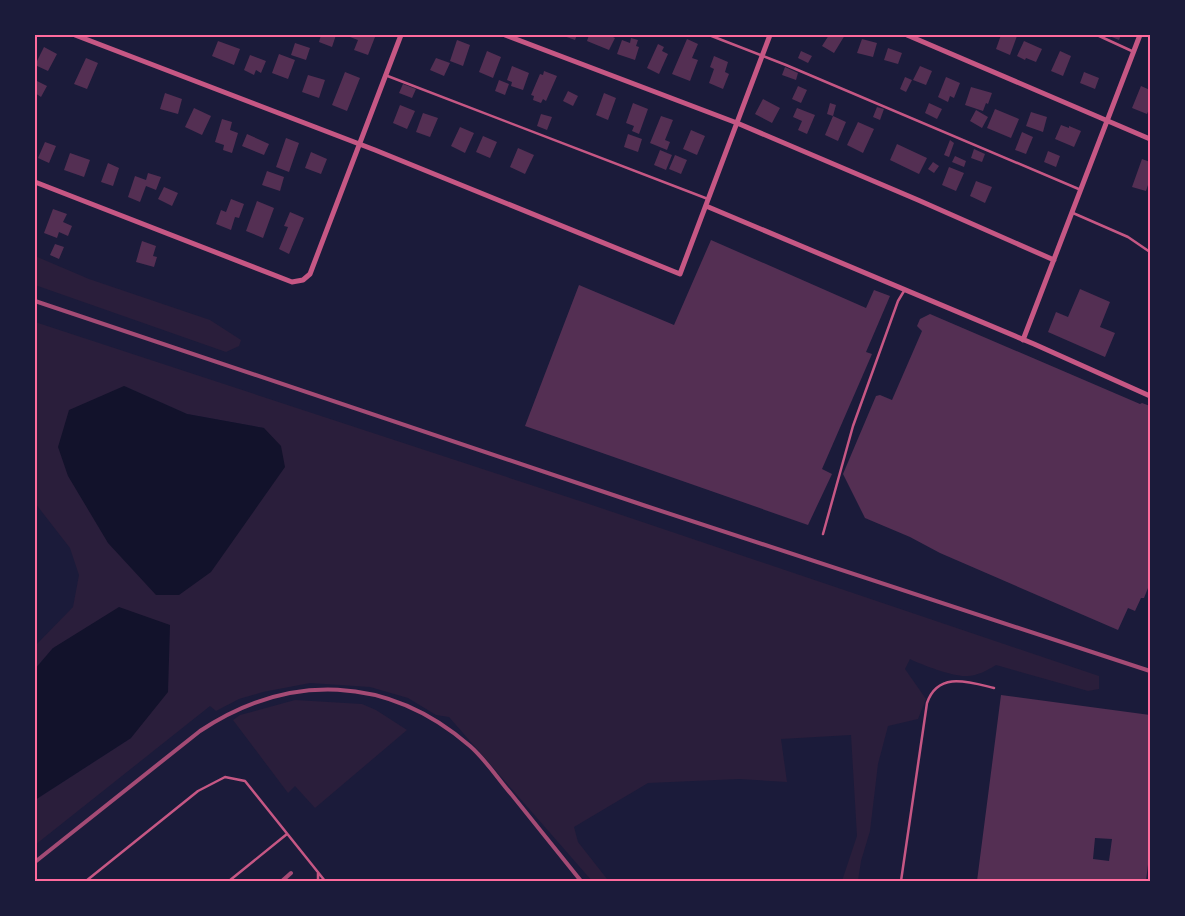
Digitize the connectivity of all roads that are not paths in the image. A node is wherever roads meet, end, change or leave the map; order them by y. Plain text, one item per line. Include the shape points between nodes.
1 (75, 35) edge
2 (401, 35) edge
3 (505, 35) edge
4 (709, 35) edge
5 (770, 35) edge
6 (907, 35) edge
7 (1097, 35) edge
8 (1140, 35) edge
9 (1134, 52) junction
10 (762, 56) junction
11 (385, 74) junction
12 (1107, 121) junction
13 (737, 123) junction
14 (1150, 139) edge
15 (360, 145) junction
16 (35, 182) edge
17 (1081, 191) junction
18 (708, 199) junction
19 (706, 206) junction
20 (1073, 213) junction
21 (1150, 252) edge
22 (1054, 260) junction
23 (905, 290) junction
24 (1023, 340) junction
25 (1150, 396) edge
26 (823, 534) dead end
27 (994, 688) dead end
28 (287, 834) junction
29 (318, 872) junction
30 (86, 881) edge
31 (229, 881) edge
32 (318, 881) edge
33 (325, 881) edge
34 (901, 881) edge

1 - 15 street
2 - 11 street
3 - 13 street
4 - 10 lane
5 - 10 street
6 - 12 street
7 - 9 lane
8 - 9 street
9 - 12 street
10 - 13 street
10 - 17 lane
11 - 15 street
11 - 18 lane
12 - 14 street
12 - 17 street
13 - 18 street
13 - 22 street
15 - 16 street via 310,274 303,280 292,282
15 - 19 street via 680,274
17 - 20 street
18 - 19 street
19 - 23 street
20 - 21 lane via 1128,238
20 - 22 street
22 - 24 street
23 - 24 street
23 - 26 lane via 898,301 853,426
24 - 25 street
27 - 34 lane via 952,681 942,684 930,695
28 - 29 lane
28 - 30 lane via 245,781 225,778 198,792
28 - 31 lane
29 - 32 lane
29 - 33 lane

